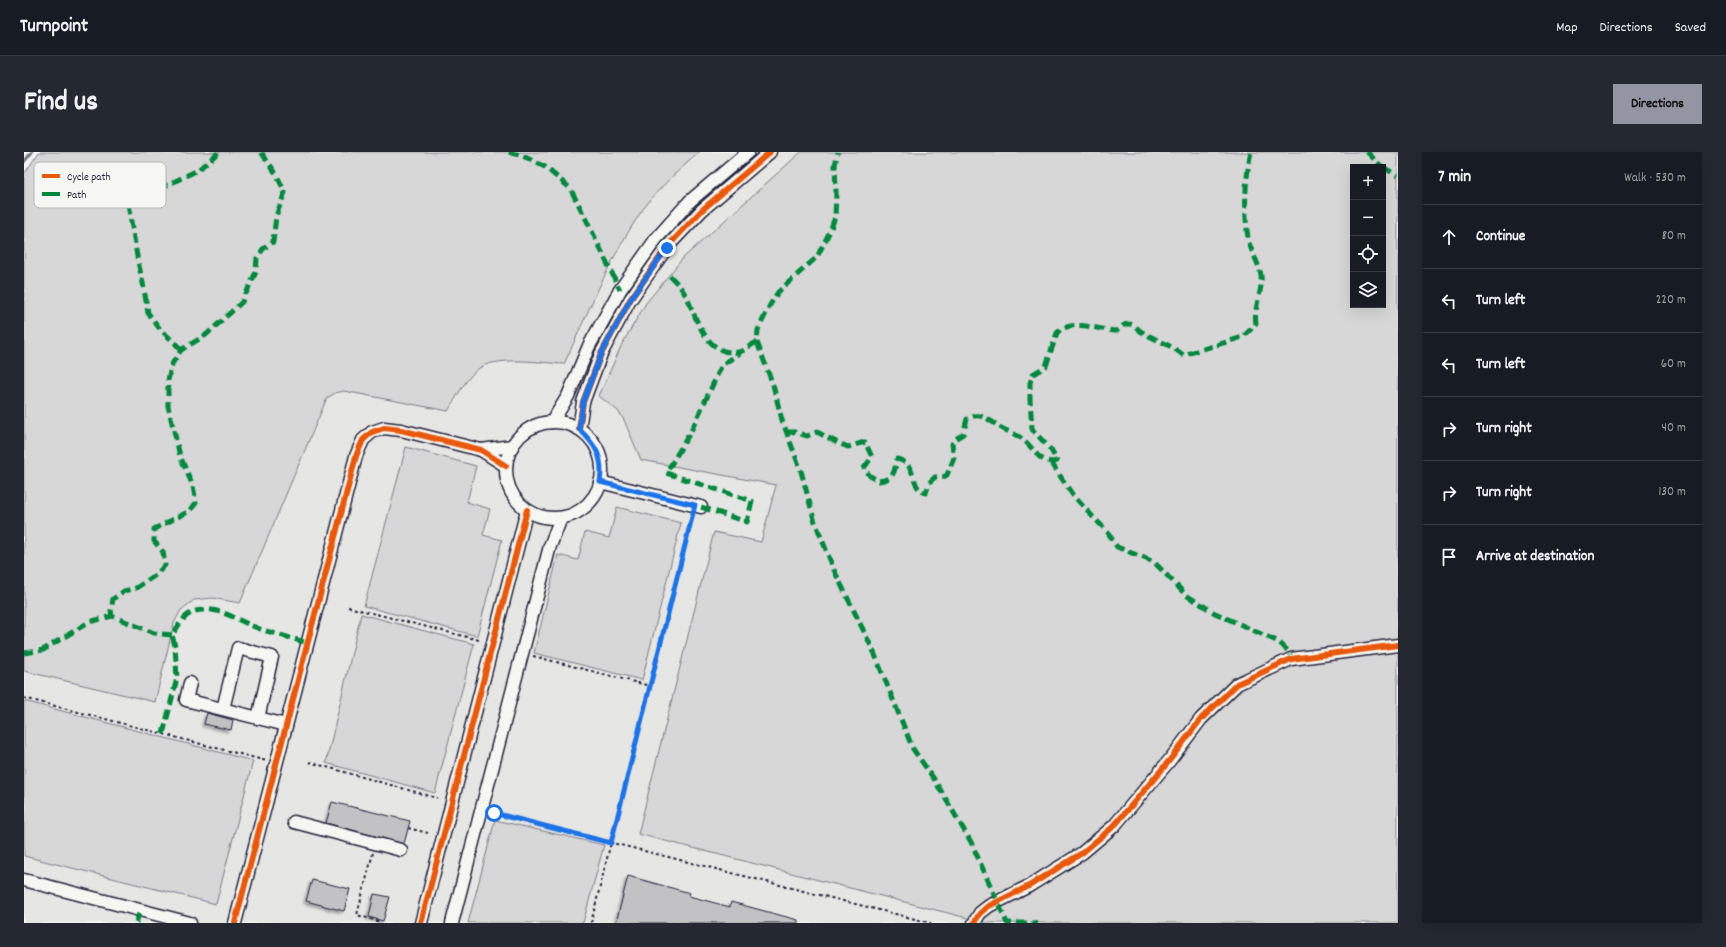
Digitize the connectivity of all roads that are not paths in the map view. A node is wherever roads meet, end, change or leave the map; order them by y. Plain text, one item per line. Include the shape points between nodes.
1 (748, 152) edge
2 (770, 152) edge
3 (552, 422) junction
4 (579, 429) junction
5 (512, 446) junction
6 (481, 450) junction
7 (506, 466) junction
8 (600, 482) junction
9 (698, 506) road end
10 (528, 510) junction
11 (561, 518) junction
12 (1398, 646) edge
13 (190, 684) dead end
14 (223, 709) junction
15 (258, 718) junction
16 (286, 725) junction
17 (294, 822) dead end
18 (401, 850) dead end
19 (24, 880) edge
20 (158, 919) edge
21 (187, 923) edge
22 (235, 923) edge
23 (421, 923) edge
24 (452, 923) edge
25 (974, 923) edge

1 - 3 street via 690,201 656,239 620,290 589,346 568,396
2 - 4 street via 702,210 667,248 638,288 601,354 583,402
3 - 4 street
3 - 5 street via 536,425 522,434
4 - 8 street via 591,440 599,455 602,471
5 - 6 street
5 - 7 street
6 - 7 street
6 - 16 street via 384,428 372,432 363,440 356,456
7 - 10 street via 510,491
8 - 9 street
8 - 11 street via 590,502 577,512
10 - 11 street via 538,516
10 - 23 street
11 - 24 street via 550,546
12 - 25 street via 1291,659 1237,684 1201,719 1114,826 1082,853 1029,886 988,906
13 - 14 street via 186,700
14 - 15 street
14 - 15 street via 238,648 272,657
15 - 16 street
16 - 22 street
17 - 18 street
19 - 20 street
20 - 21 street

